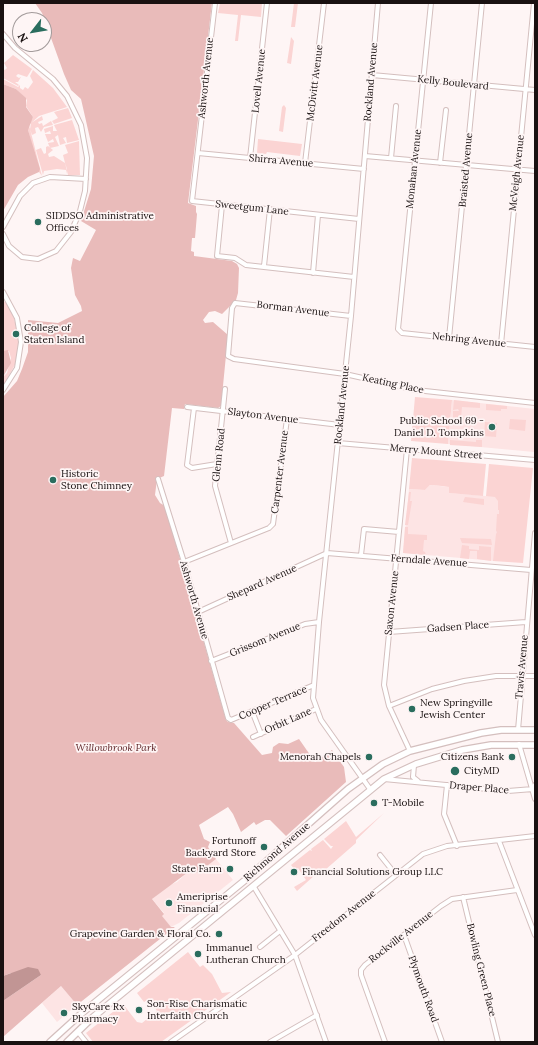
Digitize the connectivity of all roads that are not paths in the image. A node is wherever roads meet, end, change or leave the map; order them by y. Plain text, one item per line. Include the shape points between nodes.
1 (215, 3) edge
2 (267, 3) edge
3 (324, 3) edge
4 (378, 3) edge
5 (431, 3) edge
6 (482, 3) edge
7 (534, 3) edge
8 (3, 34) edge
9 (372, 75) junction
10 (422, 80) junction
11 (474, 85) junction
12 (526, 90) junction
13 (535, 90) edge
14 (396, 106) dead end
15 (446, 110) dead end
16 (198, 154) junction
17 (365, 156) junction
18 (250, 158) junction
19 (391, 158) junction
20 (415, 160) junction
21 (306, 163) junction
22 (440, 163) junction
23 (466, 165) junction
24 (364, 169) junction
25 (518, 170) junction
26 (535, 172) edge
27 (86, 179) junction
28 (222, 205) junction
29 (270, 209) junction
30 (318, 215) junction
31 (359, 219) junction
32 (3, 227) edge
33 (3, 234) edge
34 (264, 266) junction
35 (313, 273) junction
36 (354, 277) junction
37 (4, 295) edge
38 (351, 316) junction
39 (402, 333) joint
40 (449, 338) junction
41 (501, 344) junction
42 (535, 347) edge
43 (229, 357) joint
44 (345, 374) junction
45 (225, 389) dead end
46 (3, 390) edge
47 (535, 403) edge
48 (187, 407) dead end
49 (194, 408) junction
50 (223, 412) junction
51 (287, 419) junction
52 (340, 425) junction
53 (338, 443) junction
54 (407, 449) junction
55 (535, 460) edge
56 (217, 464) junction
57 (158, 479) dead end
58 (399, 532) junction
59 (535, 533) edge
60 (231, 543) junction
61 (327, 553) junction
62 (361, 555) junction
63 (396, 558) junction
64 (184, 562) junction
65 (532, 570) junction
66 (198, 612) junction
67 (319, 622) junction
68 (526, 622) junction
69 (389, 632) junction
70 (211, 661) junction
71 (522, 675) junction
72 (535, 676) edge
73 (314, 685) junction
74 (389, 706) junction
75 (316, 709) junction
76 (252, 711) junction
77 (231, 720) joint
78 (518, 730) junction
79 (535, 730) edge
80 (261, 734) junction
81 (253, 737) dead end
82 (519, 744) junction
83 (535, 745) edge
84 (410, 751) junction
85 (414, 764) junction
86 (362, 778) junction
87 (384, 779) junction
88 (420, 783) junction
89 (447, 785) junction
90 (534, 787) edge
91 (370, 789) junction
92 (535, 799) edge
93 (535, 836) edge
94 (499, 841) junction
95 (457, 846) junction
96 (380, 855) dead end
97 (396, 875) junction
98 (254, 887) junction
99 (517, 890) junction
100 (463, 897) junction
101 (280, 931) junction
102 (404, 935) junction
103 (535, 935) edge
104 (260, 947) dead end
105 (295, 955) junction
106 (317, 1014) junction
107 (78, 1032) junction
108 (50, 1042) edge
109 (67, 1042) edge
110 (86, 1042) edge
111 (171, 1042) edge
112 (270, 1042) edge
113 (326, 1042) edge
114 (385, 1042) edge
115 (442, 1042) edge
116 (498, 1042) edge

1 - 16 street, Ashworth Avenue
2 - 18 street, Lovell Avenue
3 - 21 street, McDivitt Avenue
4 - 9 street, Rockland Avenue
5 - 10 street, Monahan Avenue
6 - 11 street, Braisted Avenue
7 - 12 street, McVeigh Avenue
8 - 27 street via 15,48 53,79 73,106 84,136
9 - 10 street, Kelly Boulevard
9 - 17 street, Rockland Avenue
10 - 11 street, Kelly Boulevard
10 - 20 street, Monahan Avenue
11 - 12 street, Kelly Boulevard
11 - 23 street, Braisted Avenue
12 - 13 street, Kelly Boulevard
12 - 25 street, McVeigh Avenue
14 - 19 street
15 - 22 street
16 - 18 street, Shirra Avenue
16 - 28 street, Sweetgum Lane via 192,201
17 - 19 street
17 - 24 street, Rockland Avenue
18 - 21 street, Shirra Avenue
19 - 20 street
20 - 22 street
20 - 39 street, Monahan Avenue via 398,324 398,329
21 - 24 street, Shirra Avenue
22 - 23 street
23 - 25 street
23 - 40 street, Braisted Avenue
24 - 31 street, Rockland Avenue
25 - 26 street
25 - 41 street, McVeigh Avenue
27 - 32 street via 50,177 33,183 20,196
27 - 33 street via 83,202 76,222 64,242 51,255 38,259 22,257 9,246
28 - 29 street, Sweetgum Lane
28 - 34 street via 217,256
29 - 30 street, Sweetgum Lane
29 - 34 street
30 - 31 street, Sweetgum Lane
30 - 35 street
31 - 36 street, Rockland Avenue
34 - 35 street
35 - 36 street
36 - 38 street, Rockland Avenue
37 - 46 street via 17,318 21,342 17,368
38 - 43 street, Borman Avenue via 235,303 232,308
38 - 44 street, Rockland Avenue
39 - 40 street, Nehring Avenue
40 - 41 street, Nehring Avenue
41 - 42 street, Nehring Avenue
43 - 44 street, Keating Place via 234,360
44 - 47 street, Keating Place via 416,390
44 - 52 street, Rockland Avenue
45 - 50 street, Glenn Road
48 - 49 street, Slayton Avenue
49 - 50 street, Slayton Avenue
49 - 56 street via 188,467
50 - 51 street, Slayton Avenue
50 - 56 street, Glenn Road
51 - 52 street, Slayton Avenue
51 - 60 street, Carpenter Avenue via 274,523 269,528
52 - 53 street, Rockland Avenue
53 - 54 street, Merry Mount Street
53 - 61 street, Rockland Avenue
54 - 55 street, Merry Mount Street
54 - 58 street, Saxon Avenue
56 - 60 street, Glenn Road via 215,486
57 - 64 street, Ashworth Avenue
58 - 62 street via 364,529
58 - 63 street, Saxon Avenue
59 - 65 street, Travis Avenue
60 - 64 street, Carpenter Avenue
61 - 62 street, Ferndale Avenue
61 - 66 street, Shepard Avenue
61 - 67 street, Rockland Avenue
62 - 63 street, Ferndale Avenue
63 - 65 street, Ferndale Avenue
63 - 69 street, Saxon Avenue
64 - 66 street, Ashworth Avenue
65 - 68 street, Travis Avenue
66 - 70 street, Ashworth Avenue
67 - 70 street, Grissom Avenue via 305,624
67 - 73 street, Rockland Avenue
68 - 69 street, Gadsen Place
68 - 71 street, Travis Avenue
69 - 74 street, Saxon Avenue via 384,685
70 - 77 street, Ashworth Avenue via 228,718
71 - 72 street
71 - 74 street via 480,678 447,684
71 - 78 street, Travis Avenue
73 - 75 street, Rockland Avenue via 313,698
73 - 76 street, Cooper Terrace
74 - 84 street, Saxon Avenue
75 - 80 street, Orbit Lane
75 - 86 street, Rockland Avenue
76 - 77 street, Cooper Terrace
76 - 80 street, Orbit Lane
78 - 79 main road, Richmond Avenue
78 - 84 main road, Richmond Avenue via 481,733
80 - 81 street, Orbit Lane
82 - 83 main road, Richmond Avenue
82 - 85 main road, Richmond Avenue via 484,745
82 - 90 street
84 - 86 main road, Richmond Avenue
85 - 87 main road, Richmond Avenue
85 - 88 street via 413,777
86 - 91 street, Rockland Avenue
86 - 108 main road, Richmond Avenue via 244,881
87 - 88 street, Draper Place
87 - 91 main road, Richmond Avenue
88 - 89 street, Draper Place
89 - 90 street, Draper Place via 508,791
89 - 95 street via 444,814
90 - 92 street
91 - 98 main road, Richmond Avenue
93 - 94 street, Freedom Avenue
94 - 95 street, Freedom Avenue
94 - 99 street
95 - 97 street, Freedom Avenue via 431,851
96 - 97 street
97 - 105 street, Freedom Avenue
98 - 101 street
98 - 107 main road, Richmond Avenue
99 - 100 street, Rockville Avenue
99 - 103 street
100 - 102 street, Rockville Avenue via 452,899 441,906
100 - 116 street, Bowling Green Place
101 - 104 street
101 - 105 street
102 - 114 street, Rockville Avenue via 361,970
102 - 115 street, Plymouth Road
105 - 106 street
105 - 111 street, Freedom Avenue
106 - 112 street
106 - 113 street
107 - 109 main road, Richmond Avenue
107 - 110 street

